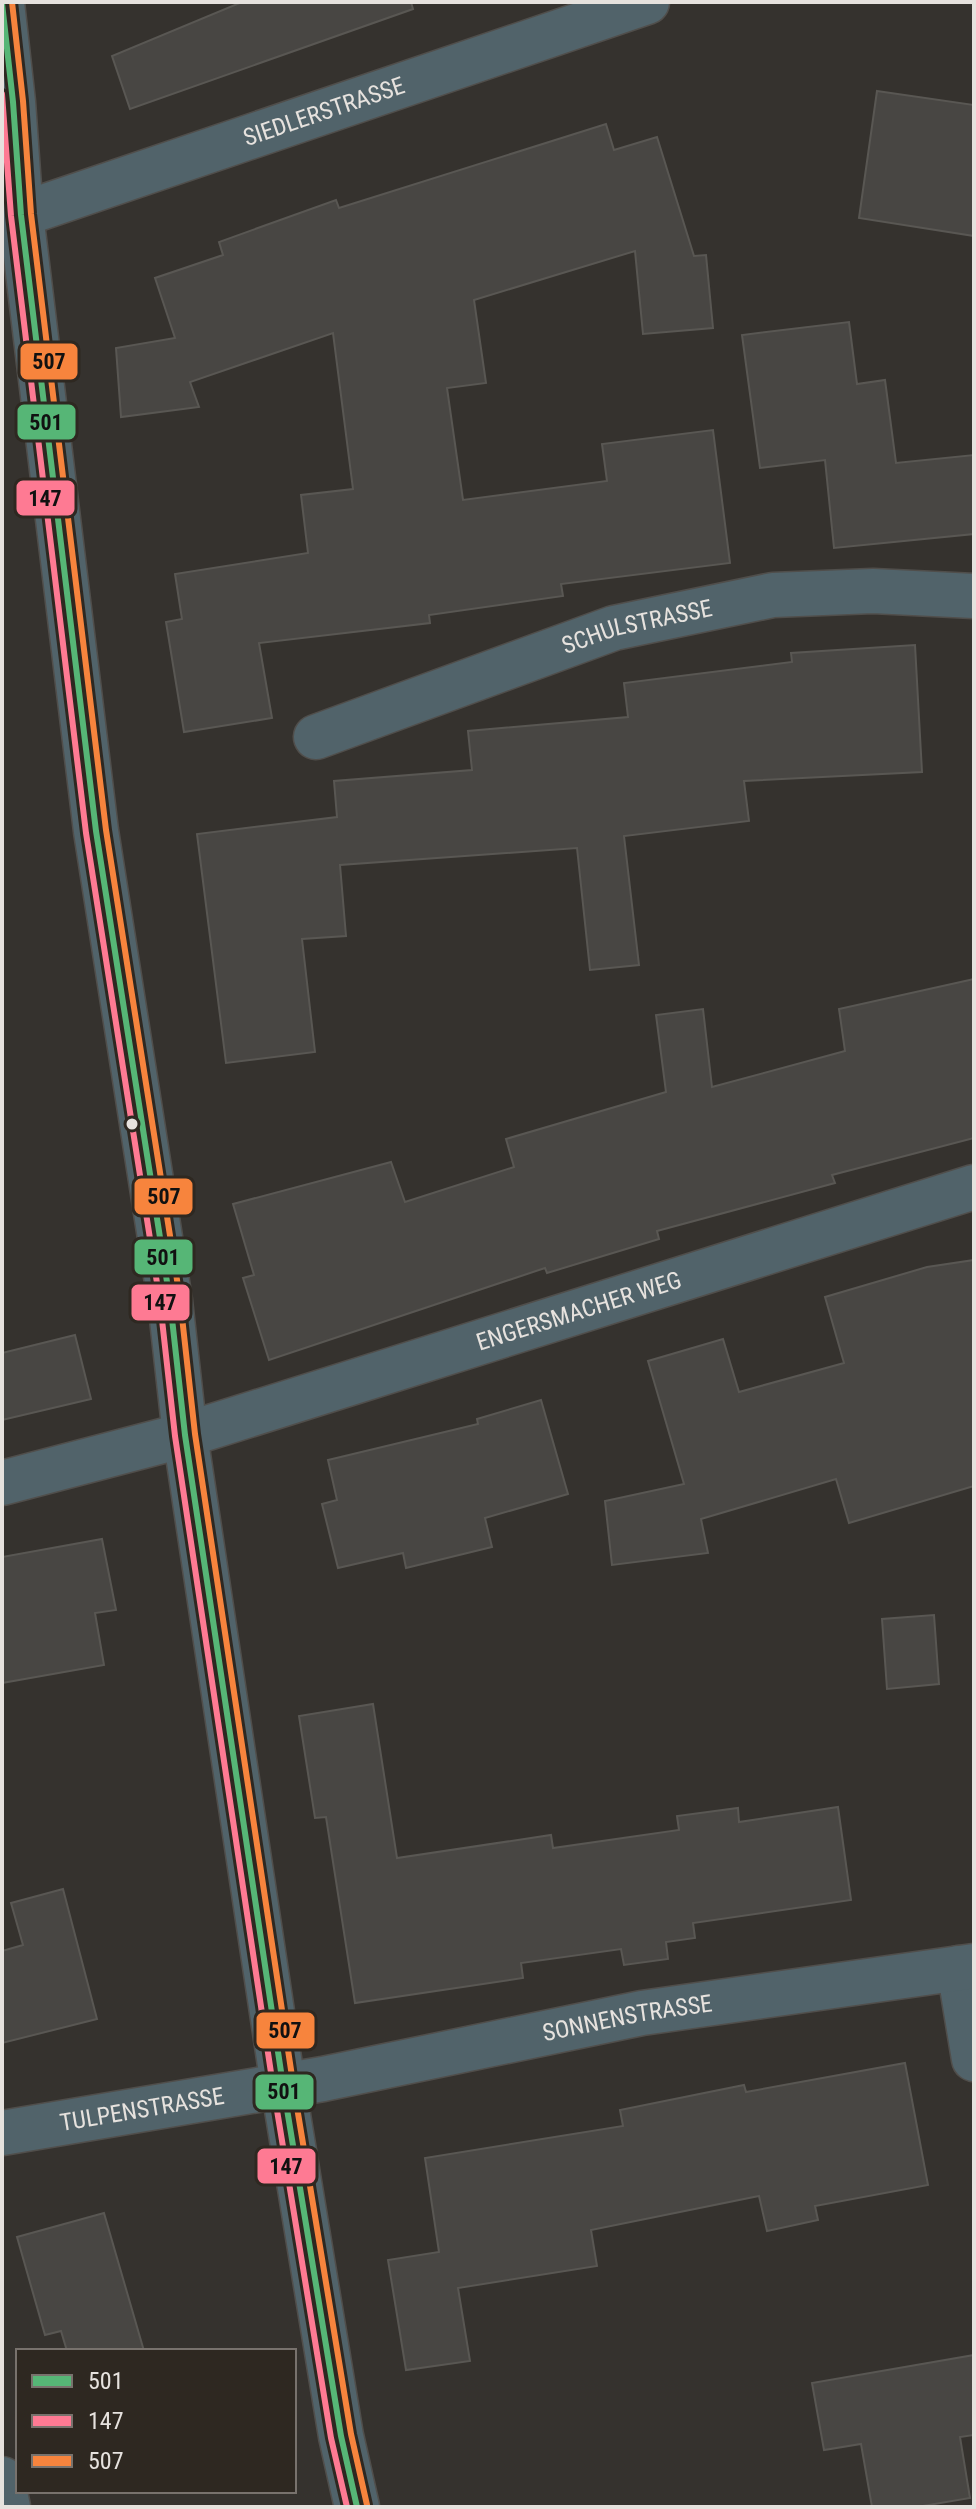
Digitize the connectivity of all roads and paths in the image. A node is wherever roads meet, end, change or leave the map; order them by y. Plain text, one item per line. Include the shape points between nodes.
1 (647, 2) edge
2 (2, 3) edge
3 (12, 218) edge
4 (974, 596) edge
5 (316, 737) dead end
6 (974, 1187) edge
7 (185, 1435) junction
8 (2, 1483) edge
9 (967, 1967) edge
10 (974, 2059) edge
11 (283, 2085) junction
12 (2, 2133) edge
13 (2, 2479) edge
14 (8, 2507) edge
15 (357, 2507) edge

1 - 3 street, SIEDLERSTRASSE
2 - 3 street via 13,102
3 - 7 street via 96,831 170,1301
4 - 5 street, SCHULSTRASSE via 873,591 773,595 614,628
6 - 7 street, ENGERSMACHER WEG
7 - 8 street, ENGERSMACHER WEG
7 - 11 street
9 - 10 street
9 - 11 street, SONNENSTRASSE via 642,2013
11 - 12 street, TULPENSTRASSE
11 - 15 street
13 - 14 street

